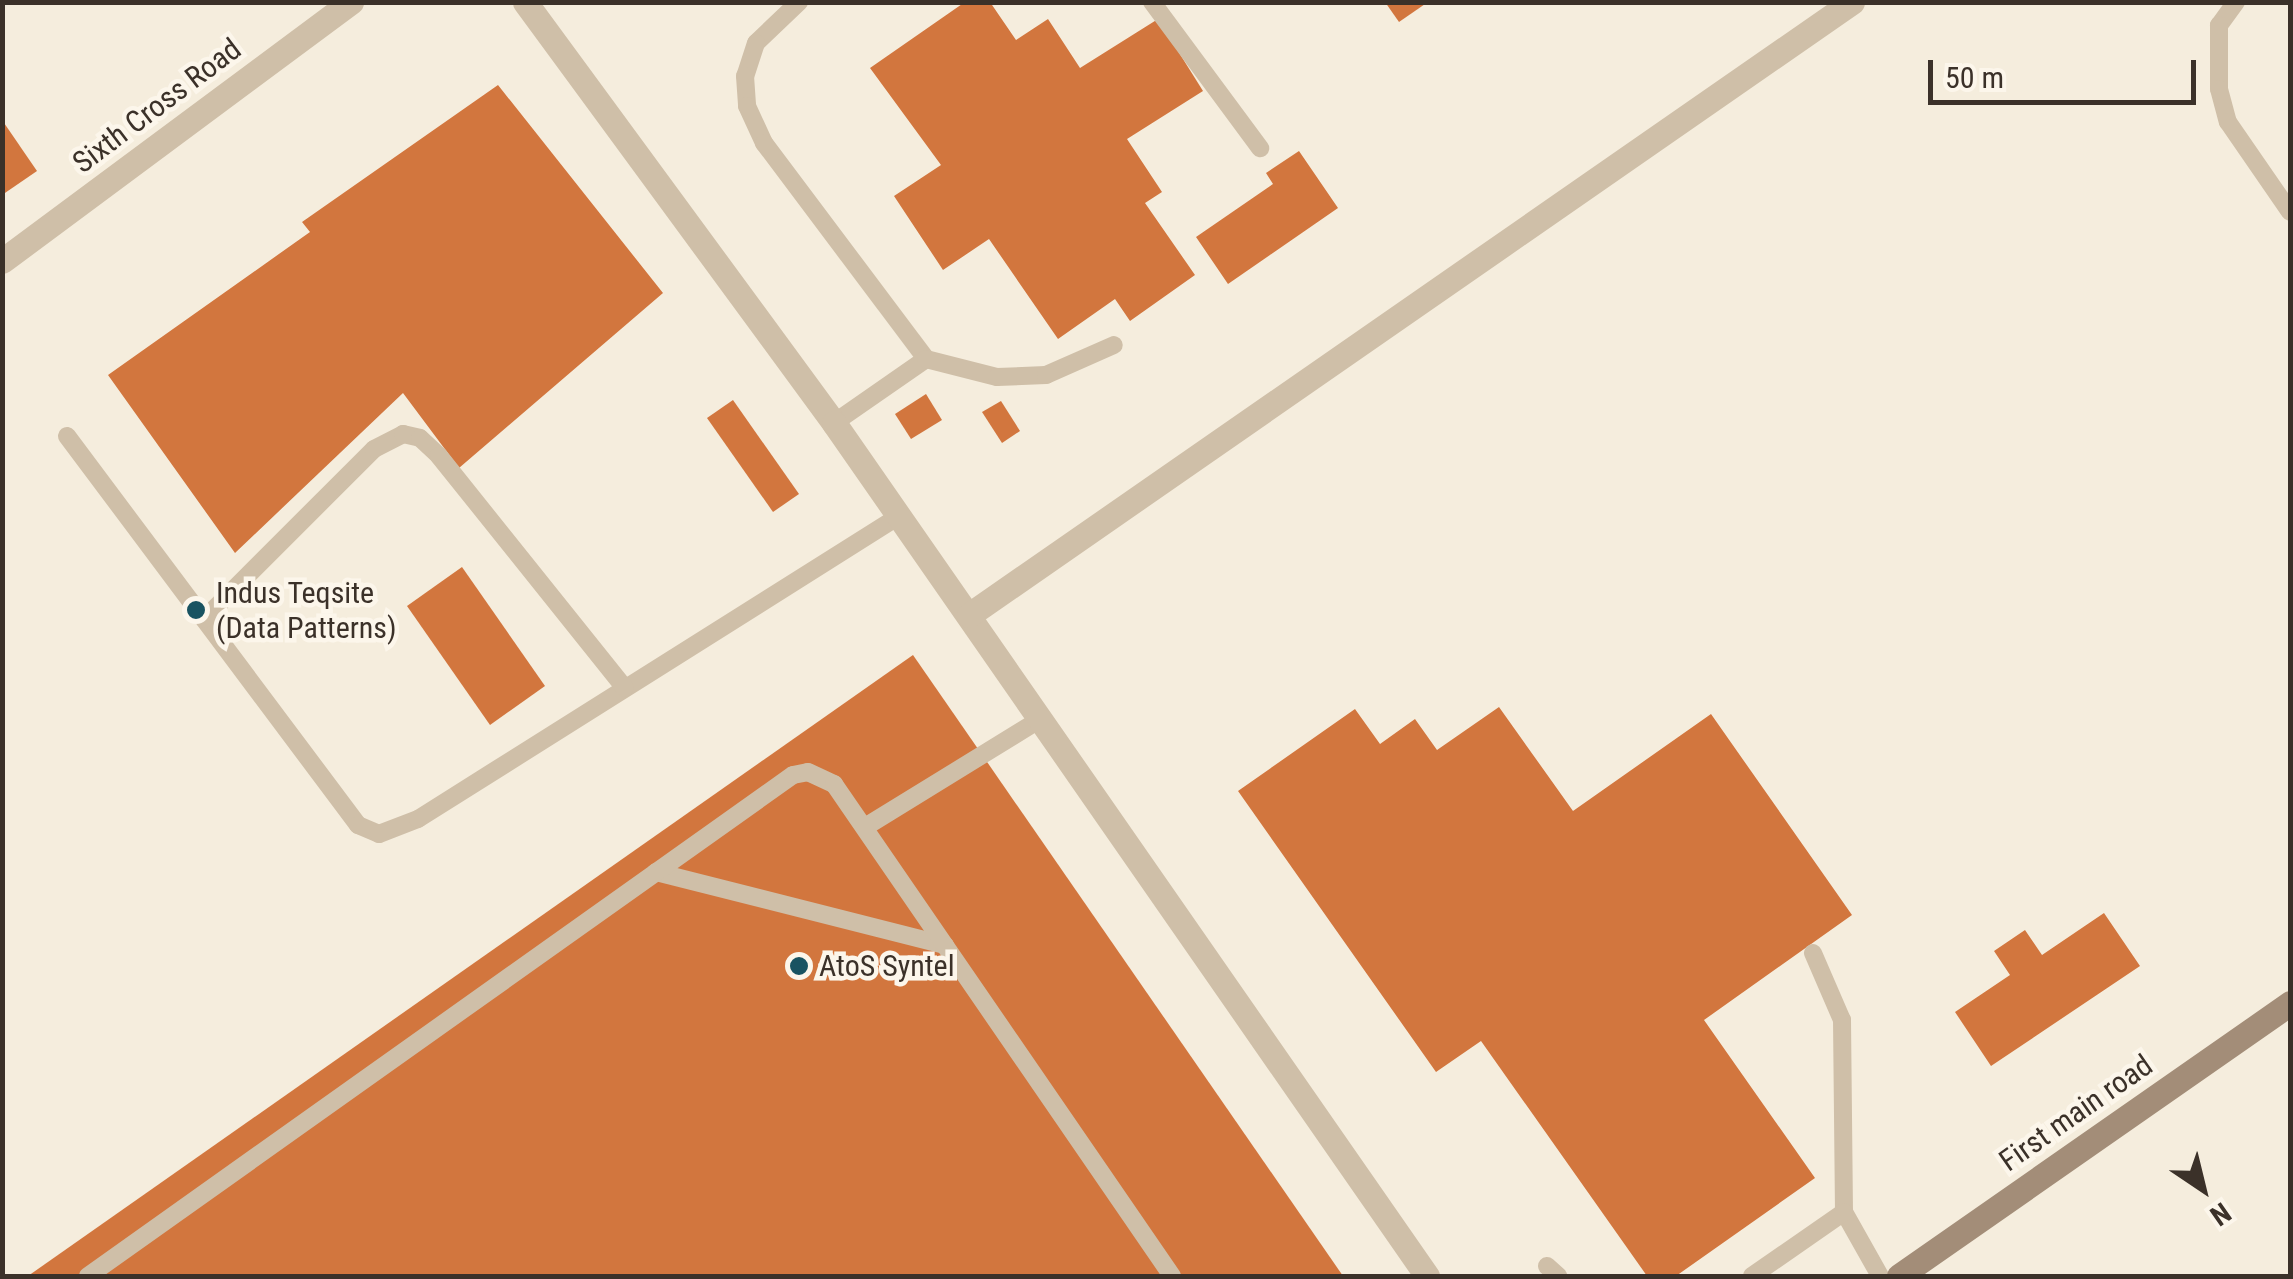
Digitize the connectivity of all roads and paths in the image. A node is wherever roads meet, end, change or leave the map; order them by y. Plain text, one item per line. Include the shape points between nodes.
1 (350, 2) edge
2 (525, 2) edge
3 (799, 2) edge
4 (1152, 2) edge
5 (1852, 2) edge
6 (2236, 2) edge
7 (1260, 148) dead end
8 (2290, 212) edge
9 (2, 262) edge
10 (1114, 345) dead end
11 (926, 359) junction
12 (834, 423) junction
13 (67, 436) dead end
14 (900, 516) junction
15 (969, 615) junction
16 (204, 620) junction
17 (625, 688) junction
18 (1038, 721) junction
19 (865, 827) junction
20 (656, 872) junction
21 (945, 945) junction
22 (1813, 953) dead end
23 (2290, 1004) edge
24 (1844, 1212) junction
25 (88, 1276) edge
26 (1172, 1276) edge
27 (1427, 1276) edge
28 (1752, 1276) edge
29 (1880, 1276) edge
30 (1900, 1276) edge

1 - 9 street, Sixth Cross Road
2 - 12 street
3 - 11 lane via 756,43 745,76 747,106 764,143
4 - 7 lane
5 - 15 street
6 - 8 lane via 2219,24 2219,89 2228,122
10 - 11 lane via 1046,375 996,378
11 - 12 lane
12 - 14 street
13 - 16 lane
14 - 15 street
14 - 17 lane
15 - 18 street
16 - 17 lane via 358,825 379,834 418,819
16 - 17 lane via 374,449 403,434 420,438 439,456
18 - 19 lane
18 - 27 street
19 - 20 lane via 822,774 793,775
19 - 21 lane
20 - 21 lane
20 - 25 lane
21 - 26 lane
22 - 24 lane via 1842,1020
23 - 30 street, First main road
24 - 28 lane
24 - 29 lane

